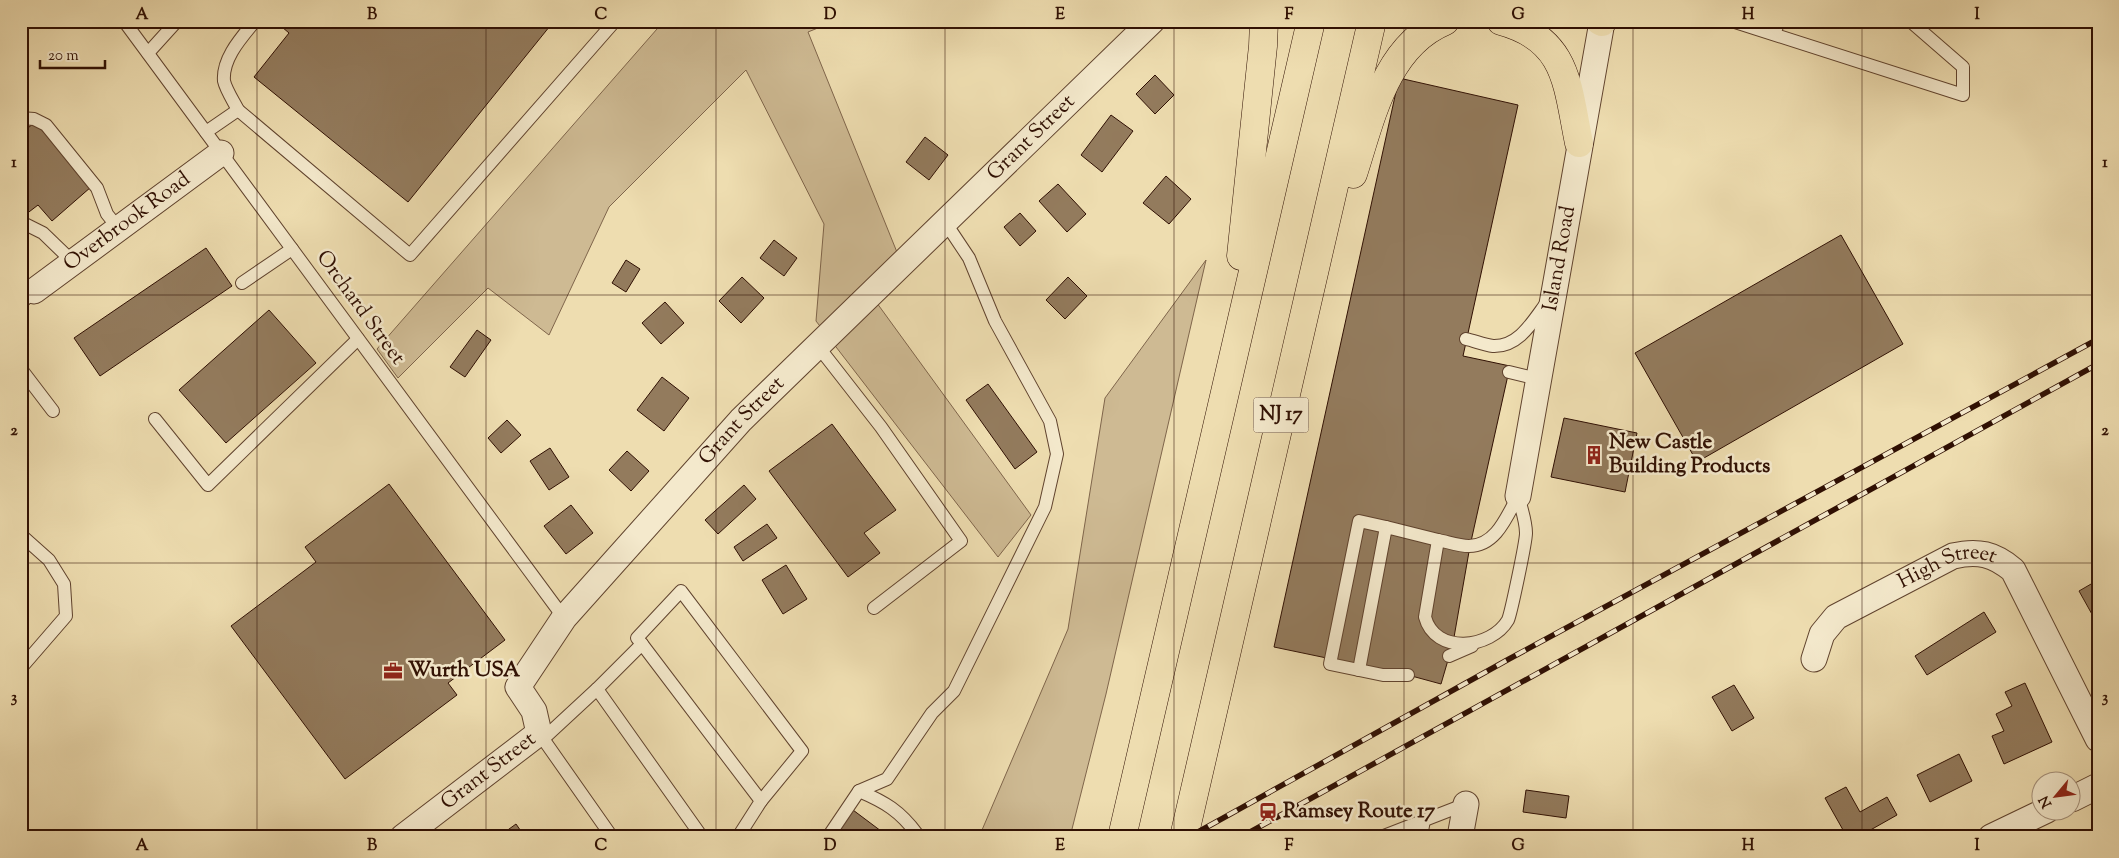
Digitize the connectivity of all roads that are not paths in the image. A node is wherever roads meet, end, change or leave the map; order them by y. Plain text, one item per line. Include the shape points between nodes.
1 (124, 21) edge
2 (177, 21) edge
3 (255, 21) edge
4 (615, 21) edge
5 (1152, 21) edge
6 (1311, 21) edge
7 (1372, 21) edge
8 (1445, 21) edge
9 (1501, 21) edge
10 (1732, 21) edge
11 (1779, 21) edge
12 (1910, 21) edge
13 (1601, 22) edge
14 (1262, 23) edge
15 (1774, 34) junction
16 (148, 53) junction
17 (238, 110) junction
18 (21, 118) edge
19 (206, 132) junction
20 (1579, 144) junction
21 (222, 153) junction
22 (21, 222) edge
23 (945, 222) junction
24 (119, 229) junction
25 (292, 249) junction
26 (73, 262) junction
27 (242, 284) dead end
28 (1554, 292) junction
29 (27, 297) edge
30 (1300, 334) junction
31 (358, 339) junction
32 (1466, 339) dead end
33 (817, 345) junction
34 (21, 369) edge
35 (1509, 372) dead end
36 (1538, 379) junction
37 (1224, 400) junction
38 (53, 411) dead end
39 (155, 418) dead end
40 (1518, 496) junction
41 (1386, 527) junction
42 (21, 535) edge
43 (1438, 540) junction
44 (874, 608) dead end
45 (564, 618) junction
46 (1483, 642) junction
47 (642, 644) junction
48 (1449, 656) dead end
49 (1814, 659) dead end
50 (21, 668) edge
51 (1359, 670) junction
52 (1408, 675) dead end
53 (597, 689) junction
54 (2090, 703) edge
55 (541, 736) junction
56 (2098, 739) edge
57 (2098, 786) edge
58 (859, 791) junction
59 (2082, 794) edge
60 (760, 801) junction
61 (1466, 804) joint
62 (2032, 817) edge
63 (1424, 820) junction
64 (403, 837) edge
65 (612, 837) edge
66 (702, 837) edge
67 (738, 837) edge
68 (828, 837) edge
69 (916, 837) edge
70 (1122, 837) edge
71 (1184, 837) edge
72 (1381, 837) edge
73 (1421, 837) edge
74 (1460, 837) edge
75 (1992, 837) edge

1 - 16 lane, Orchard Street
2 - 16 lane
3 - 17 lane via 227,62 224,82
4 - 17 lane via 410,255
5 - 23 street, Grant Street
6 - 37 highway, NJ 17
7 - 30 highway, NJ 17
8 - 30 highway via 1428,30 1410,46 1382,91
9 - 20 highway via 1532,34 1555,55 1566,83
10 - 15 lane
11 - 15 lane
12 - 15 lane via 1963,67 1962,96
13 - 20 street, Island Road
14 - 37 highway via 1246,214
16 - 19 lane, Orchard Street
17 - 19 lane
18 - 24 lane via 34,119 46,125 97,188 107,214
19 - 21 lane, Orchard Street
20 - 28 street, Island Road
21 - 24 street, Overbrook Road
21 - 25 lane, Orchard Street
22 - 26 lane via 43,233
23 - 33 street, Grant Street
23 - 58 lane via 969,258 995,321 1050,421 1057,454 1045,508 954,692 932,713 887,779
24 - 26 street, Overbrook Road
25 - 27 lane
25 - 31 lane, Orchard Street
26 - 29 street, Overbrook Road
28 - 32 lane via 1521,336 1508,344 1493,346
28 - 36 street, Island Road
30 - 71 highway, NJ 17
31 - 39 lane via 208,485
31 - 45 lane, Orchard Street
33 - 44 lane via 881,427 962,541
33 - 45 street, Grant Street via 741,420
34 - 38 lane
35 - 36 lane
36 - 40 street, Island Road
37 - 70 highway, NJ 17
40 - 43 lane via 1502,526 1490,540 1470,546
40 - 46 lane via 1526,533 1508,619
41 - 43 lane
41 - 51 lane
41 - 51 lane via 1359,521 1330,664
42 - 50 lane via 49,560 64,584 66,616
43 - 46 lane via 1425,617 1427,624 1440,638 1453,643
45 - 55 street, Grant Street via 518,687 534,711
46 - 48 lane
47 - 53 lane
47 - 60 lane
47 - 60 lane via 637,638 681,591 802,751
49 - 54 street, High Street via 1822,634 1836,617 1953,556 1987,553 2013,570
51 - 52 lane via 1383,675
53 - 55 lane
53 - 66 lane
54 - 56 street, High Street
55 - 64 street, Grant Street
55 - 65 lane
57 - 59 street
58 - 68 lane
58 - 69 lane via 885,802 906,819
60 - 67 lane
61 - 63 lane
61 - 74 street
62 - 75 street
63 - 72 lane
63 - 73 lane

